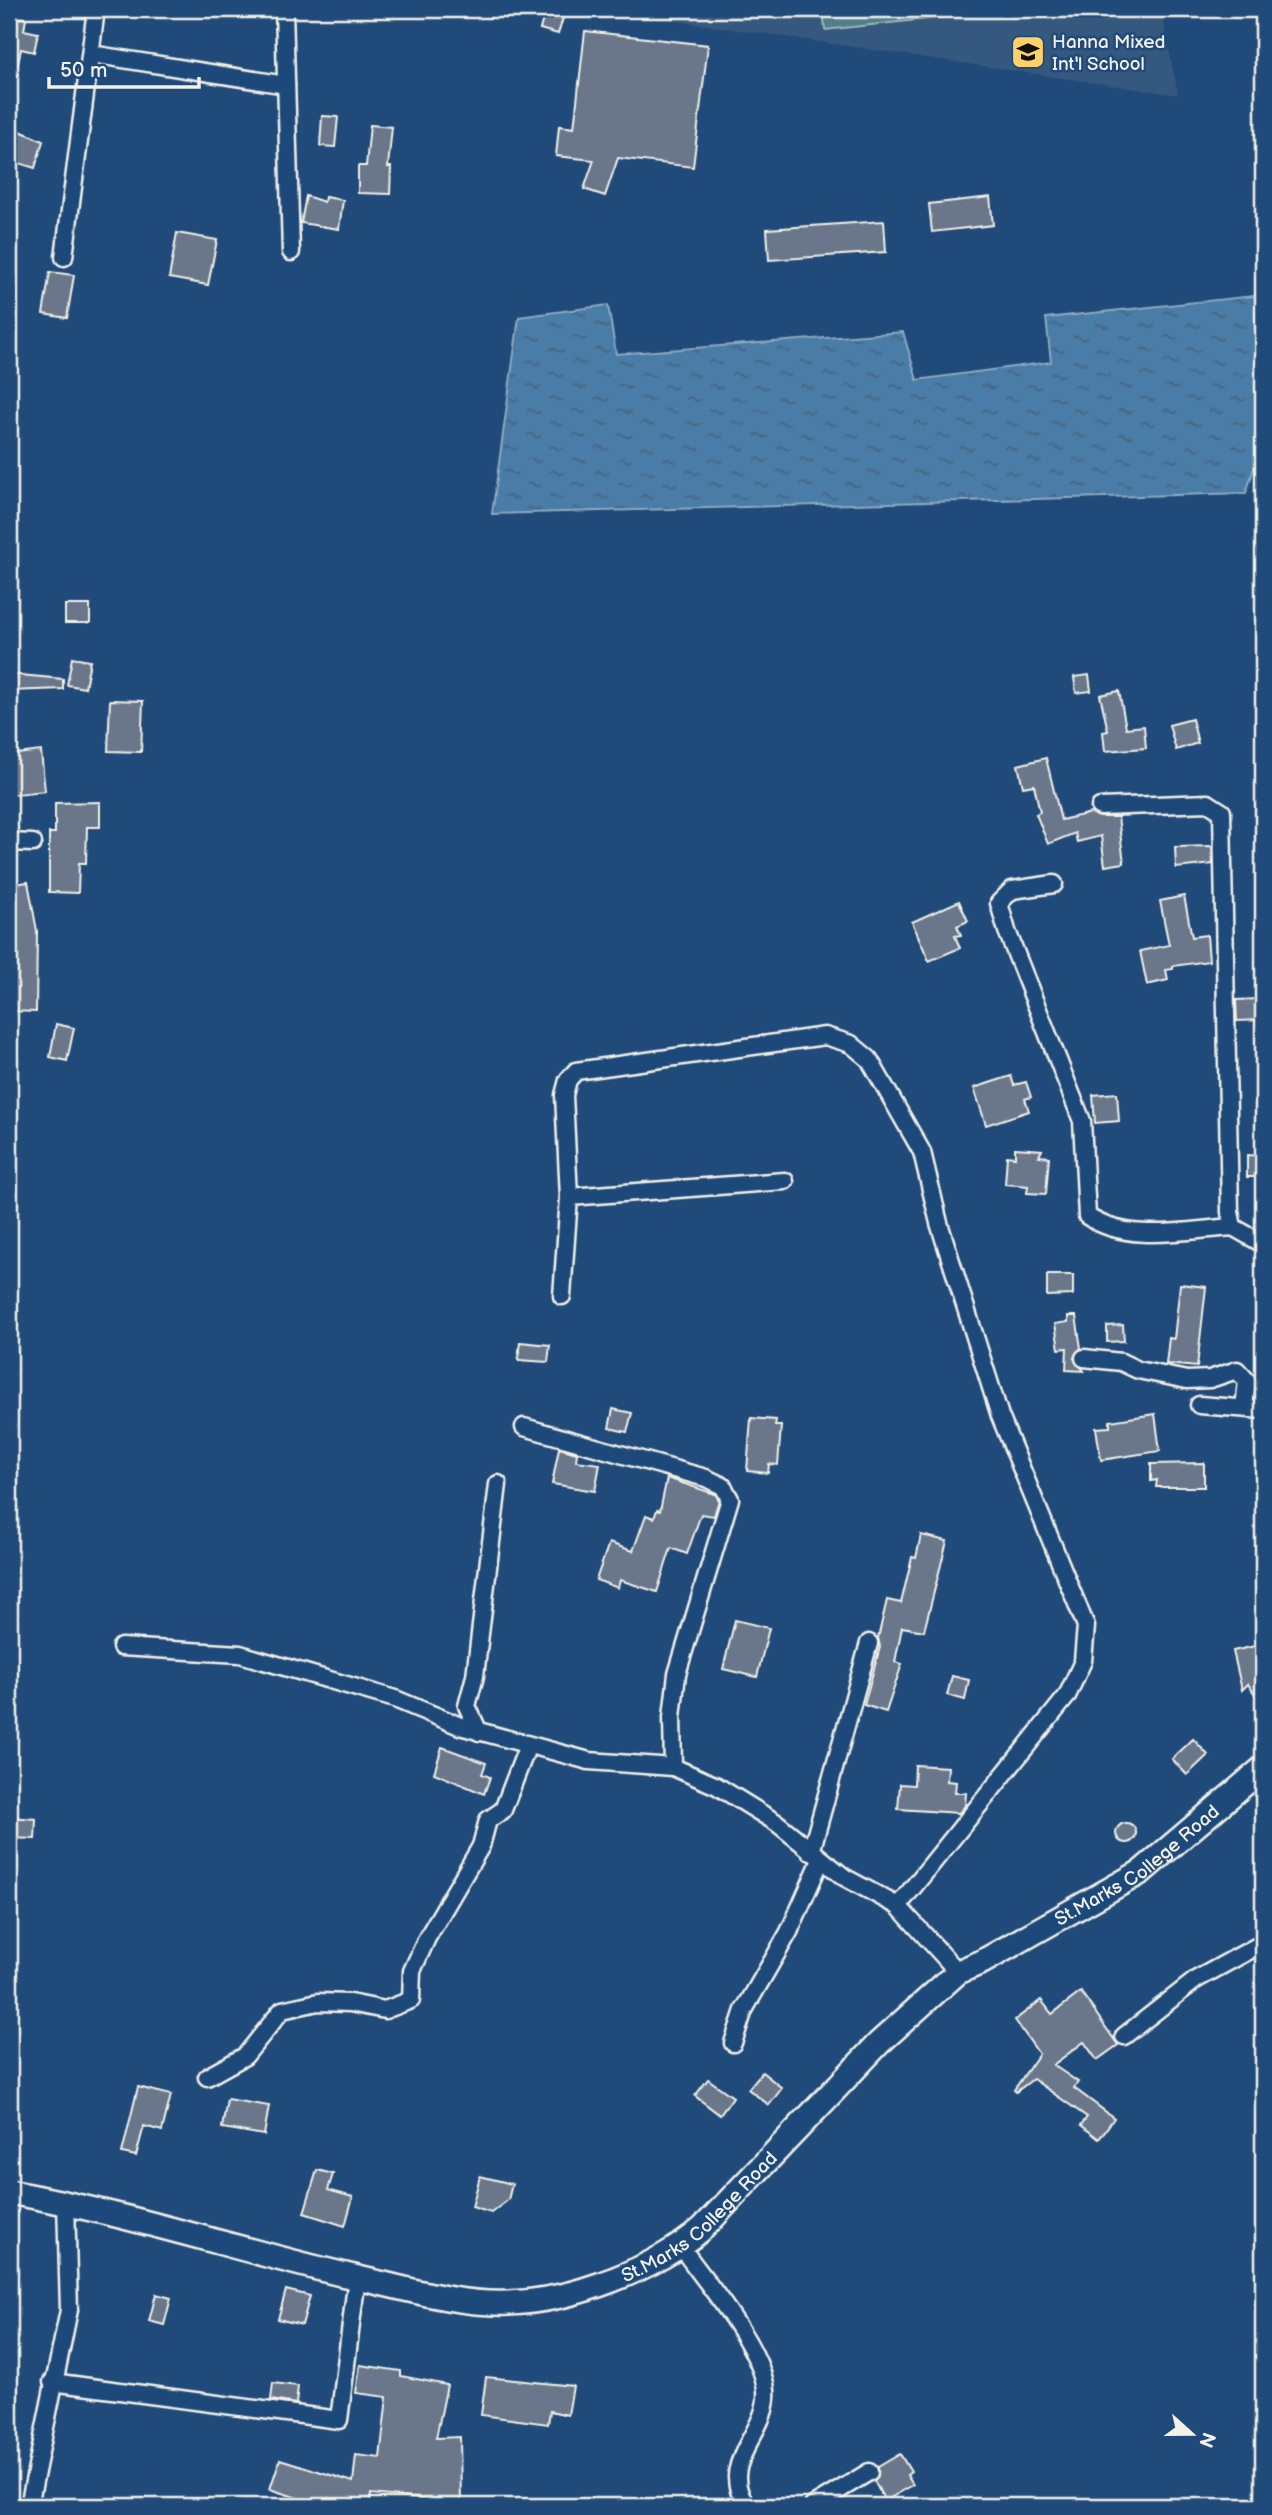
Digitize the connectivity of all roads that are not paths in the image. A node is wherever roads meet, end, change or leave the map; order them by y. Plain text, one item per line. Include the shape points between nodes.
1 (284, 9) edge
2 (95, 17) dead end
3 (90, 54) junction
4 (286, 85) junction
5 (290, 252) dead end
6 (64, 257) dead end
7 (1100, 807) dead end
8 (9, 842) edge
9 (33, 843) dead end
10 (1054, 884) dead end
11 (785, 1181) dead end
12 (569, 1197) junction
13 (1233, 1227) junction
14 (1263, 1244) edge
15 (562, 1296) dead end
16 (1084, 1358) dead end
17 (1199, 1405) dead end
18 (1244, 1408) junction
19 (1263, 1410) edge
20 (524, 1427) dead end
21 (498, 1484) dead end
22 (869, 1643) dead end
23 (121, 1647) dead end
24 (479, 1731) junction
25 (528, 1745) junction
26 (673, 1767) junction
27 (1263, 1768) edge
28 (816, 1856) junction
29 (898, 1906) junction
30 (1263, 1943) edge
31 (958, 1972) junction
32 (1124, 2036) dead end
33 (733, 2043) dead end
34 (206, 2077) dead end
35 (9, 2192) edge
36 (66, 2202) junction
37 (681, 2247) junction
38 (357, 2277) junction
39 (52, 2382) junction
40 (869, 2472) dead end
41 (29, 2506) edge
42 (747, 2506) edge
43 (814, 2506) edge

1 - 4 street
2 - 3 street
3 - 4 street
3 - 6 street
4 - 5 street
7 - 13 street via 1208,803 1222,812
8 - 9 street
10 - 13 street via 1012,890 999,903 1082,1121 1087,1216 1105,1228 1139,1233
11 - 12 street
12 - 15 street
12 - 29 street via 564,1095 576,1071 825,1036 851,1044 869,1059 922,1152 939,1223 1000,1416 1086,1626 1083,1661 1067,1696
13 - 14 street
16 - 18 street via 1121,1362 1187,1380 1210,1379 1237,1370 1247,1381
17 - 18 street
18 - 19 street
20 - 26 street via 706,1478 723,1486 730,1499 677,1674
21 - 24 street via 475,1676 467,1706
22 - 28 street
23 - 24 street via 240,1654 395,1699
24 - 25 street
25 - 26 street via 589,1761
25 - 34 street via 503,1810 488,1820 481,1846 412,1971 411,2000 385,2010 318,2001 282,2010 245,2056
26 - 28 street via 737,1798 777,1823
27 - 31 main road, St.Marks College Road via 1141,1872
28 - 29 street
28 - 33 street via 789,1932 744,2010
29 - 31 street
30 - 32 street via 1197,1979
31 - 37 main road, St.Marks College Road via 879,2043 746,2186
35 - 36 main road, St.Marks College Road
36 - 38 main road, St.Marks College Road
36 - 39 street via 69,2310
37 - 38 main road, St.Marks College Road via 600,2285 510,2303 457,2301
37 - 42 street via 749,2341 766,2390 763,2409 736,2473 737,2490
38 - 39 street via 340,2420
39 - 41 street
40 - 43 street

